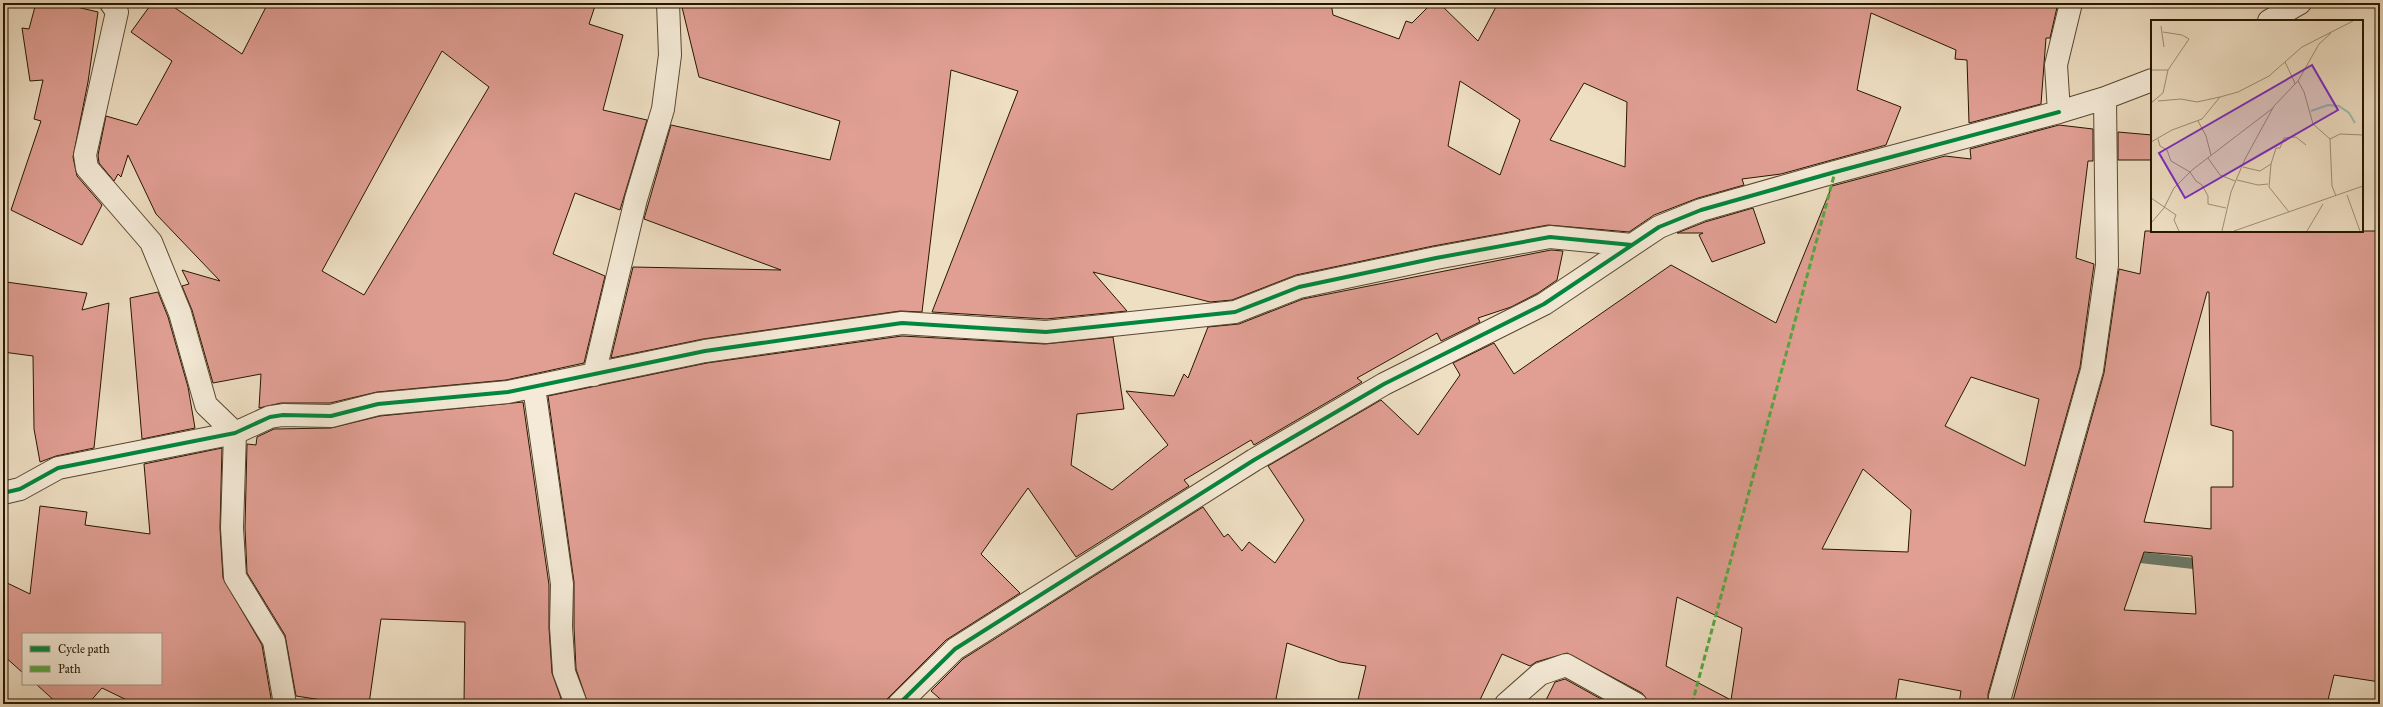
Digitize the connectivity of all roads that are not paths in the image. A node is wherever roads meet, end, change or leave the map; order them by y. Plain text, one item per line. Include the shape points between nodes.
1 (110, 3) edge
2 (668, 3) edge
3 (2071, 3) edge
4 (2300, 3) edge
5 (2271, 20) edge
6 (2151, 80) edge
7 (2105, 98) junction
8 (2059, 112) junction
9 (1632, 245) junction
10 (594, 375) junction
11 (534, 387) junction
12 (235, 433) junction
13 (3, 492) edge
14 (285, 704) edge
15 (576, 704) edge
16 (899, 704) edge
17 (1506, 704) edge
18 (1636, 704) edge
19 (2000, 704) edge

1 - 12 street via 117,12 85,155 87,168 151,242 180,313 206,405
2 - 10 street via 670,55 663,109 636,199
3 - 8 street via 2056,64
4 - 5 street
6 - 7 street
7 - 8 street
7 - 19 street via 2107,266 2092,370
8 - 9 street via 1701,210 1659,227
9 - 10 street via 1550,237 1299,287 1235,312 1046,332 902,323 705,351
9 - 16 street via 1544,304 1384,384 1254,460 955,649
10 - 11 street
11 - 12 street via 508,392 378,404 331,416 283,415 270,417
11 - 15 street via 562,584 564,672
12 - 13 street via 58,468 20,489
12 - 14 street via 232,528 235,577 274,641
17 - 18 street via 1540,674 1566,665

